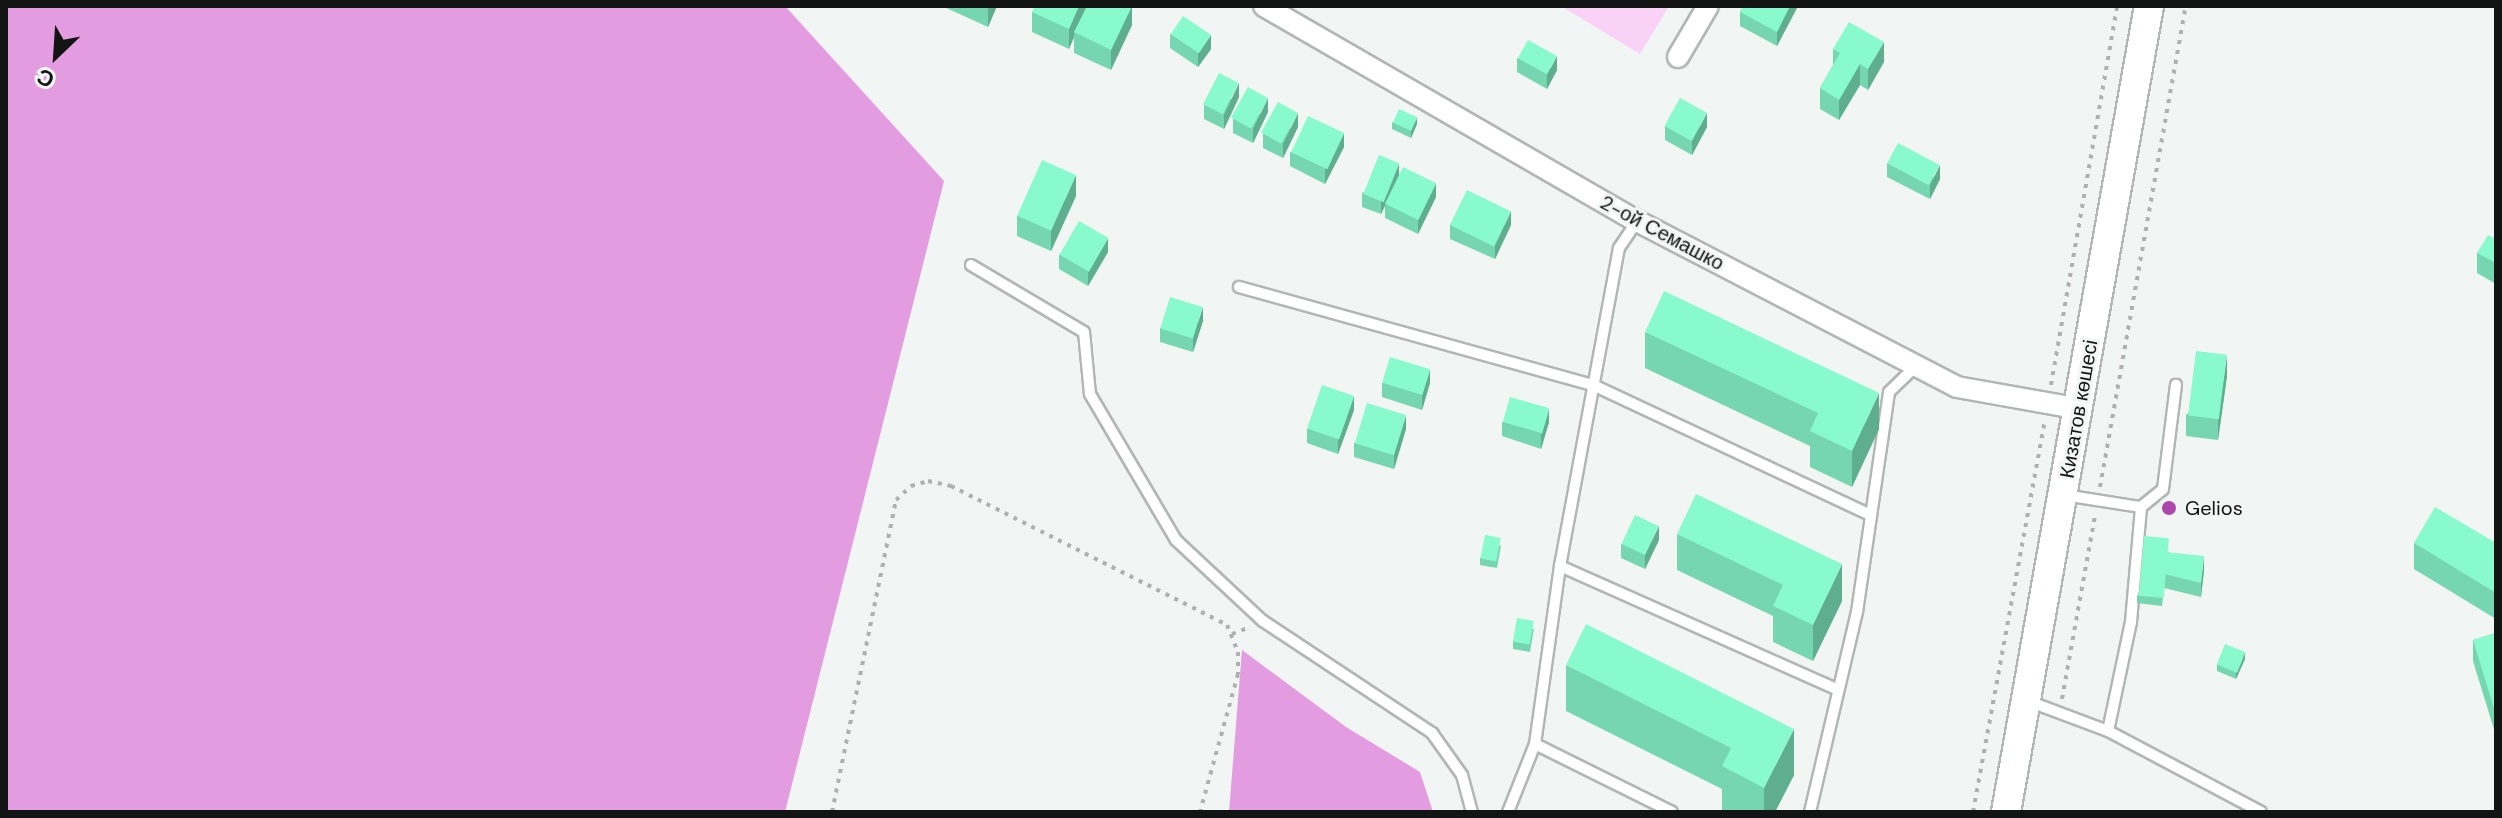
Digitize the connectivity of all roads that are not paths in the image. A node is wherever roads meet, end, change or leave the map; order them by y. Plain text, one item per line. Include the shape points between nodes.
1 (1264, 6) edge
2 (1708, 6) edge
3 (2149, 6) edge
4 (1678, 57) dead end
5 (1637, 221) junction
6 (971, 265) dead end
7 (1239, 287) dead end
8 (1916, 366) junction
9 (1593, 385) junction
10 (2176, 385) dead end
11 (2080, 409) junction
12 (2064, 495) junction
13 (2141, 507) junction
14 (1871, 515) junction
15 (1560, 566) junction
16 (1836, 689) junction
17 (2026, 701) junction
18 (2108, 731) junction
19 (1535, 744) junction
20 (1472, 812) edge
21 (1508, 812) edge
22 (1672, 812) edge
23 (1810, 812) edge
24 (2006, 812) edge
25 (2261, 812) edge

1 - 5 street, 2-ой Семашко
2 - 4 street
3 - 11 main road, Кизатов көшесі
5 - 8 street, 2-ой Семашко
5 - 9 lane via 1619,248
6 - 20 lane via 1084,332 1090,394 1176,540 1263,621 1432,733 1462,775
7 - 9 lane
8 - 11 street, 2-ой Семашко via 1957,387
8 - 14 lane via 1889,392
9 - 14 lane
9 - 15 lane
10 - 13 lane via 2163,489
11 - 12 main road, Кизатов көшесі
12 - 13 lane
12 - 17 main road, Кизатов көшесі
13 - 18 lane via 2131,622
14 - 16 lane via 1857,612
15 - 16 lane
15 - 19 lane
16 - 23 lane
17 - 18 lane
17 - 24 main road, Кизатов көшесі
18 - 25 lane
19 - 21 lane
19 - 22 lane

